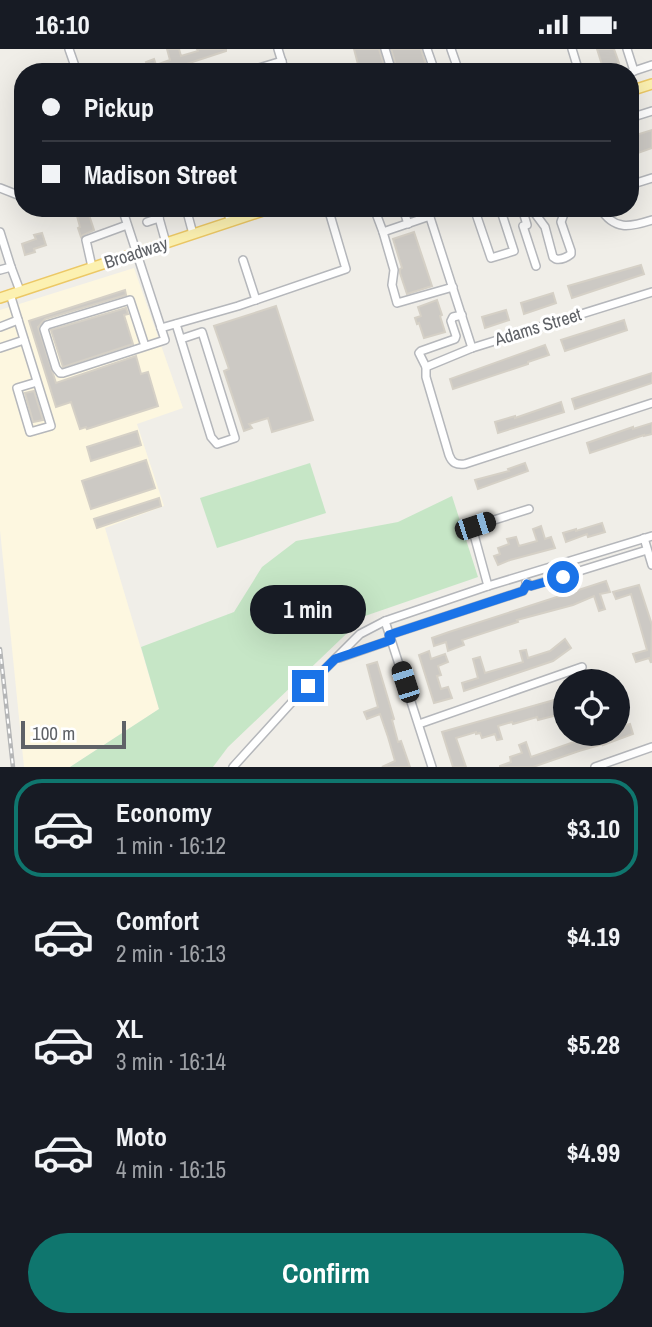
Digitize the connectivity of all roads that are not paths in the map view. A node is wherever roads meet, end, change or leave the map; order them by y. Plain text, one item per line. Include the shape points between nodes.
1 (278, 49) edge
2 (282, 61) joint
3 (275, 63) edge
4 (125, 217) edge
5 (188, 217) edge
6 (229, 217) edge
7 (239, 217) edge
8 (331, 217) edge
9 (377, 217) edge
10 (406, 217) edge
11 (419, 217) edge
12 (430, 217) edge
13 (477, 217) edge
14 (503, 217) edge
15 (525, 217) edge
16 (538, 217) edge
17 (563, 217) edge
18 (606, 217) edge
19 (159, 218) joint
20 (652, 221) edge
21 (147, 222) dead end
22 (230, 222) junction
23 (561, 222) junction
24 (408, 223) junction
25 (127, 225) junction
26 (545, 227) junction
27 (0, 232) edge
28 (383, 232) junction
29 (193, 234) junction
30 (166, 243) junction
31 (136, 253) junction
32 (243, 260) dead end
33 (536, 265) dead end
34 (11, 267) junction
35 (92, 267) junction
36 (0, 270) edge
37 (453, 287) junction
38 (20, 291) junction
39 (652, 292) edge
40 (5, 296) edge
41 (256, 300) junction
42 (462, 315) junction
43 (18, 320) junction
44 (176, 324) junction
45 (0, 327) edge
46 (161, 328) junction
47 (181, 339) junction
48 (24, 340) junction
49 (145, 346) junction
50 (0, 348) edge
51 (472, 348) junction
52 (426, 367) junction
53 (37, 382) junction
54 (652, 403) edge
55 (529, 509) dead end
56 (648, 537) edge
57 (647, 550) junction
58 (652, 565) edge
59 (523, 575) junction
60 (527, 584) junction
61 (488, 586) junction
62 (384, 621) junction
63 (390, 637) junction
64 (335, 659) junction
65 (582, 667) dead end
66 (419, 725) junction
67 (652, 747) edge
68 (233, 767) edge
69 (432, 767) edge
70 (595, 767) edge

1 - 2 street
2 - 3 street
4 - 25 street
5 - 29 street
6 - 22 street
7 - 22 main road, Broadway
8 - 41 street via 346,269
9 - 28 street
10 - 24 street
11 - 24 street
12 - 37 street
13 - 14 street via 491,258 514,251
15 - 33 street via 527,225 523,226
16 - 26 street
17 - 23 street
18 - 20 street via 618,225
19 - 21 street
19 - 30 street
22 - 29 main road, Broadway
23 - 26 street
23 - 26 street via 571,254 560,260 553,257
24 - 28 street
25 - 31 street
25 - 35 street via 86,240
27 - 34 street
28 - 37 street via 397,303
29 - 30 main road, Broadway
30 - 31 main road, Broadway
31 - 35 main road, Broadway
31 - 46 street
32 - 41 street
34 - 36 street
34 - 38 street
35 - 38 main road, Broadway
37 - 42 street
38 - 40 main road, Broadway
39 - 51 street, Adams Street
40 - 43 street
41 - 44 street
42 - 51 street
42 - 52 street via 451,321 455,339 419,353
43 - 45 street
43 - 48 street
44 - 46 street
44 - 47 street
46 - 49 street via 165,340
47 - 47 street via 211,437 217,444 235,438 202,332
48 - 50 street
48 - 53 street
49 - 49 street via 60,373 44,329 130,300
51 - 52 street, Adams Street
52 - 54 street via 455,464
53 - 53 street via 51,426 30,432 17,388
55 - 61 street via 475,526
56 - 57 street
56 - 59 street
57 - 58 street
57 - 60 street
59 - 60 street
59 - 61 street
60 - 63 street via 523,591
61 - 62 street
62 - 63 street
62 - 64 street via 360,634
63 - 64 street
63 - 66 street
64 - 68 street
65 - 66 street
66 - 69 street
67 - 70 street

